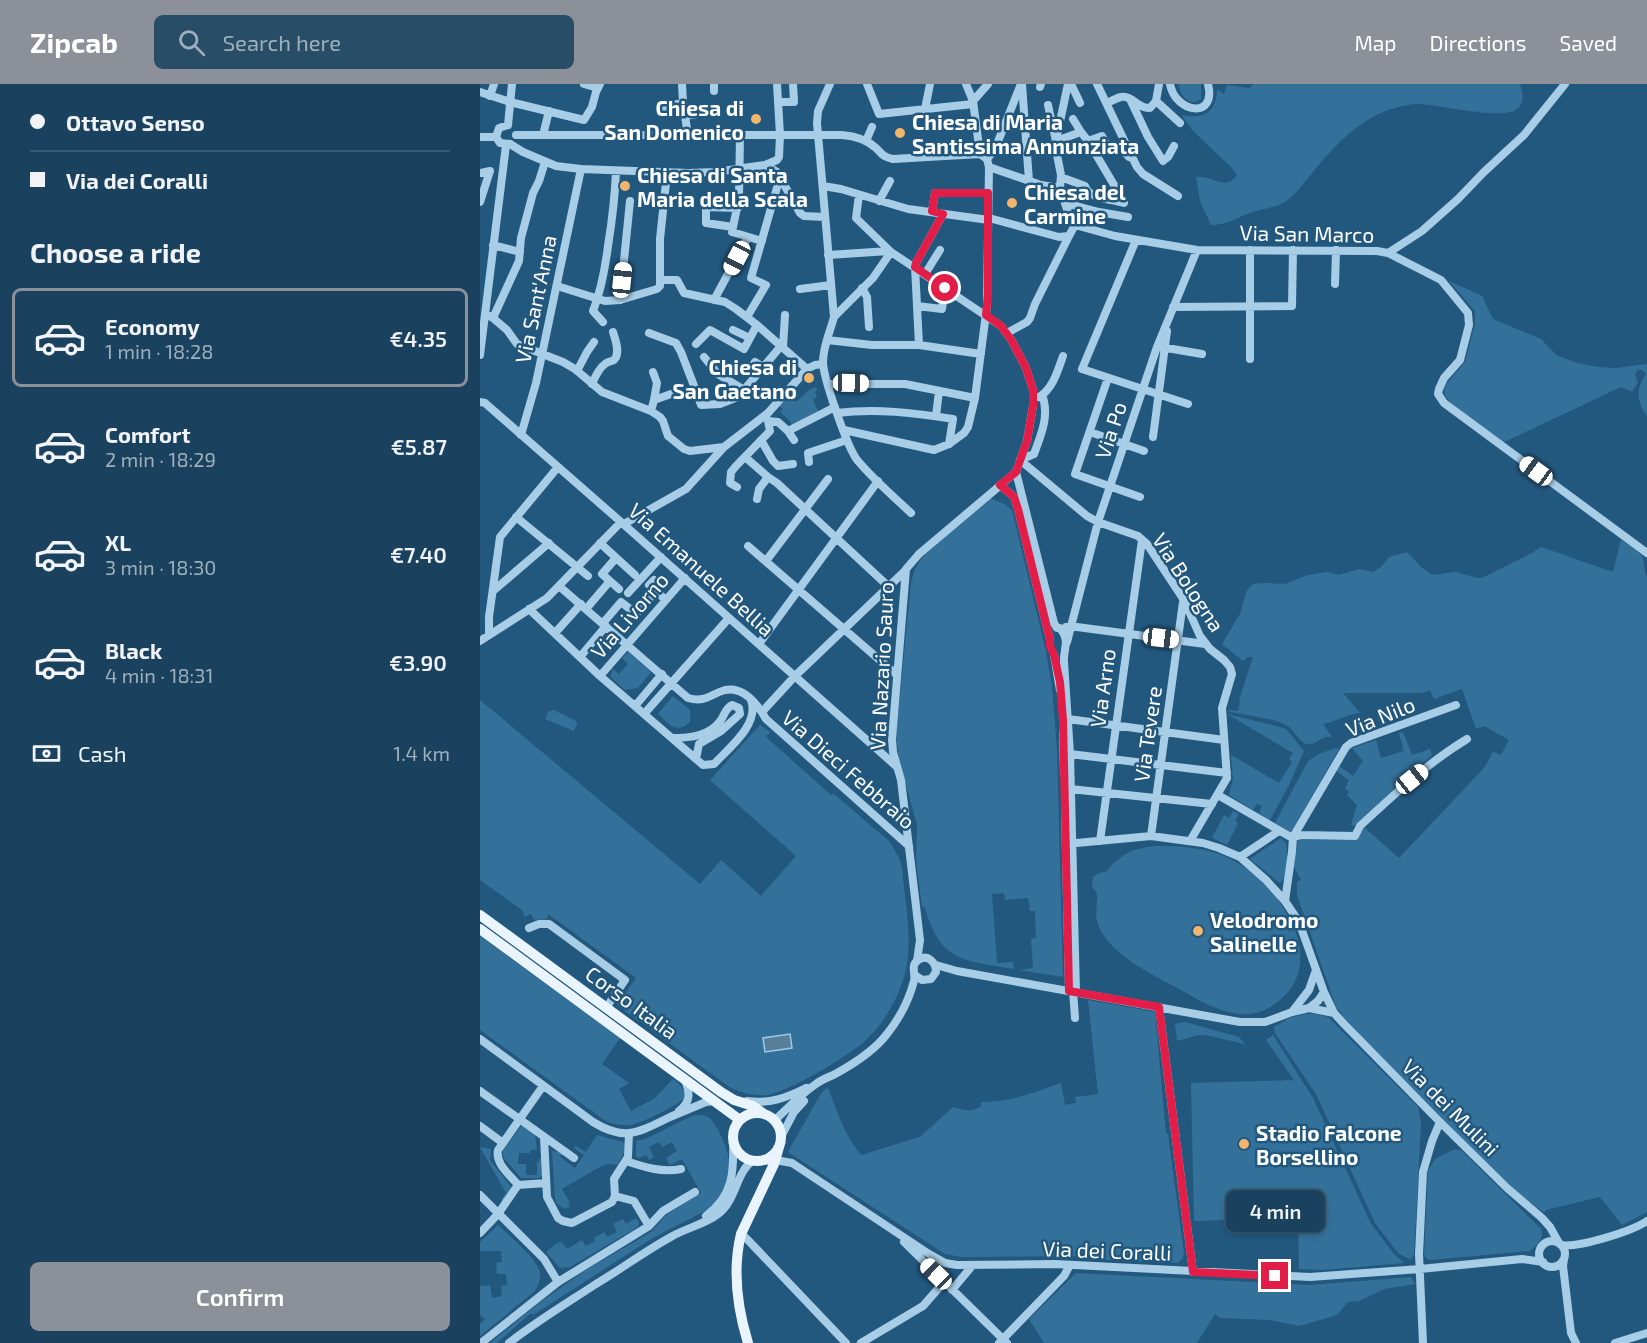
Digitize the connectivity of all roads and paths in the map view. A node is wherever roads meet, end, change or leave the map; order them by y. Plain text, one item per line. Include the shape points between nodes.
1 (494, 84) edge
2 (512, 84) edge
3 (584, 84) edge
4 (682, 84) edge
5 (777, 84) edge
6 (793, 84) edge
7 (830, 84) edge
8 (867, 84) edge
9 (930, 84) edge
10 (966, 84) edge
11 (988, 84) edge
12 (1021, 84) edge
13 (1069, 84) edge
14 (1097, 84) edge
15 (1159, 84) edge
16 (1170, 84) edge
17 (1208, 84) edge
18 (1565, 84) edge
19 (599, 86) edge
20 (480, 92) edge
21 (490, 96) junction
22 (1130, 99) junction
23 (779, 101) junction
24 (1155, 101) junction
25 (510, 102) junction
26 (683, 102) junction
27 (974, 102) junction
28 (1080, 103) dead end
29 (1107, 103) junction
30 (1048, 105) dead end
31 (665, 108) dead end
32 (924, 109) junction
33 (549, 111) junction
34 (697, 114) dead end
35 (685, 116) junction
36 (1073, 119) dead end
37 (1180, 123) dead end
38 (508, 125) junction
39 (872, 127) dead end
40 (1081, 132) junction
41 (516, 135) junction
42 (543, 135) junction
43 (740, 135) junction
44 (778, 135) junction
45 (817, 135) junction
46 (688, 136) junction
47 (482, 137) edge
48 (496, 137) junction
49 (866, 141) junction
50 (1056, 141) junction
51 (1088, 141) junction
52 (508, 145) junction
53 (1174, 146) dead end
54 (985, 160) junction
55 (1135, 161) junction
56 (545, 162) junction
57 (765, 165) junction
58 (480, 168) edge
59 (580, 169) junction
60 (740, 169) junction
61 (490, 171) junction
62 (616, 171) junction
63 (480, 173) edge
64 (667, 173) junction
65 (780, 177) junction
66 (890, 181) dead end
67 (1029, 181) junction
68 (1060, 181) junction
69 (823, 186) junction
70 (988, 193) junction
71 (859, 195) junction
72 (1178, 196) dead end
73 (1114, 197) junction
74 (630, 201) dead end
75 (879, 201) junction
76 (1125, 201) dead end
77 (480, 202) edge
78 (1065, 203) junction
79 (738, 208) junction
80 (932, 211) junction
81 (947, 215) junction
82 (825, 217) junction
83 (1128, 217) dead end
84 (989, 219) junction
85 (1075, 225) junction
86 (735, 230) junction
87 (1069, 236) junction
88 (748, 237) junction
89 (1136, 240) junction
90 (762, 241) junction
91 (493, 245) junction
92 (940, 250) dead end
93 (1197, 250) junction
94 (1250, 250) junction
95 (1293, 250) junction
96 (1336, 250) junction
97 (828, 251) junction
98 (890, 251) junction
99 (520, 252) junction
100 (1388, 254) junction
101 (915, 267) junction
102 (925, 274) junction
103 (660, 280) junction
104 (1335, 285) dead end
105 (557, 286) junction
106 (829, 286) junction
107 (862, 288) junction
108 (945, 288) junction
109 (484, 290) edge
110 (800, 290) dead end
111 (602, 300) junction
112 (620, 300) junction
113 (714, 300) junction
114 (917, 306) junction
115 (1173, 307) junction
116 (1250, 307) junction
117 (785, 315) dead end
118 (986, 315) junction
119 (489, 316) junction
120 (747, 317) junction
121 (833, 321) junction
122 (603, 322) dead end
123 (757, 325) junction
124 (869, 327) dead end
125 (733, 330) dead end
126 (613, 332) dead end
127 (649, 333) dead end
128 (1007, 333) junction
129 (750, 338) junction
130 (827, 340) junction
131 (594, 342) dead end
132 (696, 344) dead end
133 (919, 345) junction
134 (782, 346) junction
135 (1161, 347) junction
136 (480, 353) edge
137 (542, 354) junction
138 (981, 354) junction
139 (1202, 354) dead end
140 (1063, 356) dead end
141 (704, 357) dead end
142 (1250, 359) dead end
143 (753, 364) dead end
144 (823, 364) junction
145 (763, 368) junction
146 (807, 369) junction
147 (577, 371) junction
148 (653, 372) dead end
149 (1108, 378) junction
150 (592, 384) junction
151 (828, 384) junction
152 (1143, 389) junction
153 (744, 390) junction
154 (696, 391) junction
155 (939, 391) junction
156 (1159, 394) junction
157 (1038, 396) junction
158 (975, 398) junction
159 (654, 400) junction
160 (480, 402) edge
161 (1188, 404) dead end
162 (836, 410) junction
163 (651, 411) junction
164 (936, 416) junction
165 (766, 419) junction
166 (844, 430) junction
167 (789, 431) junction
168 (1089, 432) junction
169 (521, 435) junction
170 (764, 436) junction
171 (1153, 437) dead end
172 (794, 440) dead end
173 (848, 440) junction
174 (949, 444) junction
175 (1124, 444) junction
176 (724, 447) junction
177 (1144, 451) dead end
178 (745, 457) junction
179 (1020, 460) junction
180 (809, 462) dead end
181 (793, 464) dead end
182 (558, 467) junction
183 (1016, 472) junction
184 (768, 477) junction
185 (828, 479) dead end
186 (878, 481) junction
187 (1000, 485) junction
188 (736, 486) dead end
189 (1110, 487) junction
190 (1140, 496) dead end
191 (757, 499) dead end
192 (805, 509) junction
193 (911, 513) dead end
194 (516, 517) junction
195 (1098, 522) junction
196 (623, 523) junction
197 (837, 538) junction
198 (1142, 540) junction
199 (549, 543) junction
200 (600, 543) junction
201 (748, 546) dead end
202 (1647, 553) edge
203 (661, 556) junction
204 (616, 558) junction
205 (766, 561) junction
206 (578, 567) junction
207 (906, 569) junction
208 (635, 575) dead end
209 (588, 576) dead end
210 (685, 578) junction
211 (654, 579) dead end
212 (610, 581) junction
213 (559, 586) junction
214 (888, 586) junction
215 (619, 589) dead end
216 (799, 590) junction
217 (493, 591) junction
218 (656, 591) junction
219 (628, 594) dead end
220 (666, 600) junction
221 (1184, 600) junction
222 (584, 607) junction
223 (529, 609) junction
224 (729, 618) junction
225 (604, 624) junction
226 (1070, 626) junction
227 (1059, 628) junction
228 (844, 629) junction
229 (555, 633) junction
230 (1128, 634) junction
231 (489, 635) junction
232 (1050, 640) junction
233 (1178, 640) junction
234 (480, 641) edge
235 (1067, 642) junction
236 (627, 644) junction
237 (759, 644) junction
238 (1205, 644) junction
239 (1059, 654) junction
240 (580, 657) junction
241 (662, 675) junction
242 (897, 675) junction
243 (600, 676) junction
244 (795, 676) junction
245 (672, 680) junction
246 (750, 698) junction
247 (1456, 705) dead end
248 (635, 706) junction
249 (644, 714) junction
250 (764, 716) junction
251 (1068, 719) junction
252 (1116, 725) junction
253 (749, 726) junction
254 (1166, 732) junction
255 (672, 738) junction
256 (1467, 739) dead end
257 (1224, 740) junction
258 (1070, 754) junction
259 (1111, 758) junction
260 (696, 759) junction
261 (1161, 765) junction
262 (896, 767) junction
263 (1227, 773) junction
264 (1070, 789) junction
265 (1106, 792) junction
266 (1218, 795) junction
267 (1156, 798) junction
268 (1212, 804) junction
269 (1279, 831) junction
270 (1151, 836) junction
271 (1293, 837) junction
272 (1100, 841) junction
273 (1190, 841) junction
274 (1069, 843) junction
275 (909, 846) junction
276 (1239, 857) junction
277 (1286, 901) junction
278 (480, 915) edge
279 (480, 928) edge
280 (529, 928) dead end
281 (920, 940) junction
282 (917, 961) junction
283 (933, 962) junction
284 (1316, 970) junction
285 (957, 971) junction
286 (915, 975) junction
287 (930, 979) junction
288 (1073, 991) junction
289 (1324, 992) junction
290 (1301, 1001) junction
291 (907, 1002) junction
292 (1159, 1007) junction
293 (606, 1008) junction
294 (1309, 1008) junction
295 (1292, 1012) junction
296 (1334, 1013) junction
297 (1076, 1018) dead end
298 (480, 1039) edge
299 (837, 1073) junction
300 (684, 1078) junction
301 (817, 1083) junction
302 (543, 1086) junction
303 (480, 1091) edge
304 (718, 1096) junction
305 (764, 1114) junction
306 (672, 1116) junction
307 (520, 1119) junction
308 (740, 1120) junction
309 (775, 1120) junction
310 (1440, 1122) junction
311 (480, 1126) edge
312 (629, 1133) junction
313 (544, 1137) junction
314 (733, 1139) junction
315 (781, 1142) junction
316 (503, 1143) junction
317 (574, 1158) dead end
318 (775, 1160) junction
319 (626, 1161) junction
320 (756, 1161) junction
321 (792, 1163) junction
322 (681, 1169) dead end
323 (546, 1183) junction
324 (518, 1185) junction
325 (695, 1192) dead end
326 (761, 1193) junction
327 (480, 1195) edge
328 (615, 1196) junction
329 (498, 1214) junction
330 (1647, 1221) edge
331 (1546, 1223) junction
332 (649, 1226) junction
333 (689, 1228) junction
334 (891, 1230) junction
335 (480, 1233) edge
336 (741, 1234) junction
337 (1543, 1247) junction
338 (1562, 1250) junction
339 (1522, 1259) junction
340 (1543, 1262) junction
341 (945, 1263) junction
342 (1070, 1265) junction
343 (972, 1266) junction
344 (1552, 1266) junction
345 (1420, 1269) junction
346 (1193, 1272) junction
347 (936, 1274) junction
348 (558, 1282) junction
349 (944, 1282) junction
350 (1565, 1283) junction
351 (952, 1290) junction
352 (1647, 1333) edge
353 (1003, 1342) edge
354 (481, 1343) edge
355 (509, 1343) edge
356 (748, 1343) edge
357 (846, 1343) edge
358 (861, 1343) edge
359 (1423, 1343) edge
360 (1576, 1343) edge
361 (1615, 1343) edge

1 - 21 street
2 - 25 street
3 - 19 street
4 - 26 street
5 - 23 street
6 - 23 street via 794,102
7 - 45 street via 818,111
8 - 32 street via 879,114
9 - 32 street
10 - 27 street
11 - 27 street
12 - 54 street via 995,149
12 - 67 street
13 - 28 street
13 - 50 street
14 - 29 street
15 - 24 street
16 - 17 street via 1178,101 1193,109 1209,100
18 - 100 street via 1524,135 1458,199
19 - 33 street via 584,120
20 - 21 street
21 - 25 street
22 - 24 street via 1146,108
22 - 29 street via 1122,97
22 - 53 street via 1163,161
23 - 44 street
24 - 37 street
25 - 33 street
25 - 38 street
26 - 31 street
26 - 35 street
27 - 32 street
27 - 54 street
29 - 55 street
30 - 50 street
33 - 42 street
34 - 35 street
35 - 46 street
36 - 40 street
38 - 41 street
38 - 48 street via 499,128
39 - 49 street
40 - 50 street
40 - 51 street
41 - 42 street
41 - 52 street
42 - 46 street
43 - 44 street
43 - 46 street
43 - 60 street
44 - 45 street
44 - 57 street via 779,157
45 - 49 street via 852,136
45 - 69 street
47 - 48 street
48 - 52 street
49 - 54 street via 883,157 970,155
50 - 68 street
51 - 55 street via 1102,136 1111,150 1122,150
51 - 73 street via 1118,190
52 - 56 street
52 - 91 street
54 - 67 street
54 - 70 street
55 - 72 street via 1143,174
56 - 59 street
56 - 99 street via 533,193
57 - 60 street
57 - 65 street
58 - 61 street
59 - 62 street
59 - 105 street, Via Sant'Anna
60 - 64 street
60 - 79 street
61 - 63 street
61 - 77 street
62 - 64 street
62 - 111 street
64 - 103 street
65 - 82 street via 800,213
65 - 90 street
66 - 75 street
67 - 68 street via 1041,185
68 - 73 street via 1066,179 1085,186 1089,194
68 - 78 street
69 - 71 street
69 - 82 street
70 - 80 street via 935,193
70 - 84 street
71 - 75 street
71 - 98 street via 856,218
73 - 76 street
74 - 112 street
75 - 80 street
78 - 83 street
78 - 85 street
79 - 86 street
79 - 86 street via 706,207 706,223
80 - 81 street
81 - 84 street
81 - 101 street
82 - 97 street
84 - 87 street via 1059,237
84 - 118 street
85 - 87 street
85 - 89 street, Via San Marco
86 - 88 street
87 - 128 street via 1030,318
88 - 90 street
88 - 113 street
89 - 93 street, Via San Marco
89 - 149 street via 1082,369
90 - 120 street via 751,278 766,285
91 - 99 street
91 - 109 street
92 - 102 street
93 - 94 street, Via San Marco
93 - 115 street
94 - 95 street, Via San Marco
94 - 116 street
95 - 96 street, Via San Marco
95 - 116 street via 1292,306
96 - 100 street, Via San Marco via 1368,249
96 - 104 street
97 - 98 street
97 - 106 street
98 - 101 street
98 - 107 street via 881,268
99 - 119 street via 519,261
100 - 202 street, Via San Marco via 1442,280 1468,313 1460,360 1440,384 1438,394 1444,403
101 - 102 street
101 - 114 street
102 - 108 street
103 - 112 street via 657,289
103 - 113 street via 677,280 684,293
105 - 111 street
105 - 137 street, Via Sant'Anna
106 - 110 street
106 - 121 street
107 - 121 street
107 - 124 street via 867,297
108 - 114 street via 942,309
108 - 118 street
109 - 119 street
111 - 112 street
111 - 122 street via 593,311
113 - 120 street via 725,302
114 - 133 street
115 - 116 street
115 - 135 street
116 - 142 street
117 - 134 street
118 - 128 street
118 - 138 street
119 - 136 street
119 - 137 street via 517,344
120 - 123 street
121 - 130 street
123 - 129 street
123 - 134 street
125 - 129 street
126 - 150 street via 616,357 605,363
127 - 154 street via 676,343
128 - 157 street
129 - 132 street via 744,349 710,330
130 - 133 street
130 - 144 street
131 - 147 street
133 - 138 street
134 - 145 street
134 - 146 street
135 - 139 street
135 - 152 street, Via Po
135 - 156 street
137 - 147 street
137 - 169 street, Via Sant'Anna
138 - 158 street
140 - 157 street via 1049,388
141 - 153 street via 718,374
143 - 145 street
144 - 146 street
144 - 151 street
145 - 153 street
146 - 165 street
147 - 150 street
148 - 159 street via 657,383
149 - 152 street
149 - 168 street
150 - 163 street via 602,392
151 - 155 street via 905,384
151 - 162 street
152 - 156 street
152 - 175 street, Via Po
153 - 154 street via 738,397 720,404 701,405
154 - 159 street
155 - 158 street
155 - 164 street
156 - 161 street
156 - 171 street
157 - 179 street
157 - 179 street via 1046,412 1040,440 1034,454
158 - 174 street via 968,427
159 - 163 street
160 - 169 street, Via Emanuele Bellia
162 - 164 street
162 - 166 street
162 - 167 street
163 - 176 street via 663,421 668,436 684,449
164 - 174 street via 952,419
165 - 167 street
165 - 170 street via 770,431
165 - 176 street
166 - 173 street
166 - 174 street via 934,450
167 - 172 street
168 - 175 street
168 - 189 street via 1075,474
169 - 182 street, Via Emanuele Bellia
170 - 178 street
170 - 181 street via 778,466
173 - 180 street via 808,453
173 - 186 street via 856,460
175 - 177 street
175 - 189 street, Via Po
176 - 196 street via 686,489
178 - 184 street
178 - 188 street via 731,474 730,483
179 - 183 street
179 - 195 street, Via Bologna
182 - 194 street
182 - 196 street, Via Emanuele Bellia
183 - 187 street, Via Nazario Sauro
183 - 227 street via 1054,623
184 - 191 street
184 - 192 street
185 - 192 street
186 - 193 street
186 - 197 street
187 - 207 street, Via Nazario Sauro
187 - 232 street via 1014,497 1018,509
189 - 190 street
189 - 195 street, Via Po
192 - 197 street
192 - 205 street
194 - 199 street
194 - 217 street via 500,537
195 - 198 street, Via Bologna
195 - 226 street, Via Po
196 - 200 street
196 - 203 street, Via Emanuele Bellia
197 - 214 street
197 - 216 street
198 - 221 street, Via Bologna
198 - 230 street, Via Arno
199 - 206 street
199 - 217 street
200 - 204 street
200 - 206 street
201 - 205 street
203 - 210 street, Via Emanuele Bellia
203 - 219 street
204 - 208 street
204 - 212 street via 602,574
205 - 216 street
206 - 209 street
206 - 213 street
207 - 214 street
207 - 242 street, Via Nazario Sauro
210 - 220 street, Via Livorno
210 - 224 street, Via Emanuele Bellia
211 - 218 street via 649,585
212 - 215 street
212 - 222 street
213 - 222 street
213 - 223 street
214 - 228 street
216 - 228 street
216 - 237 street
217 - 231 street
218 - 220 street
218 - 225 street via 633,612 621,602
220 - 236 street, Via Livorno
221 - 233 street, Via Tevere
221 - 238 street, Via Bologna
222 - 225 street
222 - 229 street
223 - 229 street
223 - 231 street
224 - 237 street, Via Emanuele Bellia
224 - 245 street
225 - 236 street
225 - 240 street
226 - 227 street
226 - 230 street
226 - 235 street, Via Po
227 - 232 street
227 - 235 street
228 - 242 street
228 - 244 street
229 - 240 street
230 - 233 street
230 - 252 street, Via Arno
231 - 234 street
232 - 239 street via 1050,646
233 - 238 street
233 - 254 street, Via Tevere
235 - 239 street, Via Po
236 - 241 street
236 - 243 street, Via Livorno
237 - 244 street, Via Emanuele Bellia
238 - 257 street, Via Bologna via 1224,660 1232,674 1222,708
239 - 251 street
239 - 274 street
240 - 243 street
241 - 245 street
241 - 248 street
242 - 262 street, Via Nazario Sauro via 892,739
243 - 248 street
244 - 250 street
244 - 262 street, Via Emanuele Bellia
245 - 246 street via 688,698 704,699 732,690
245 - 249 street
246 - 250 street, Via Dieci Febbraio
246 - 253 street via 754,712
247 - 271 street, Via Nilo via 1351,743
248 - 249 street
249 - 255 street
250 - 253 street
250 - 275 street, Via Dieci Febbraio
251 - 252 street
251 - 258 street
252 - 254 street
252 - 259 street, Via Arno
253 - 260 street via 714,764 703,765
254 - 257 street
254 - 261 street, Via Tevere
255 - 260 street
255 - 260 street via 700,735 720,722 729,706 739,708 740,714 726,727 699,744
256 - 271 street via 1412,779 1360,826 1355,836
257 - 263 street, Via Bologna
258 - 259 street
258 - 264 street
259 - 261 street
259 - 265 street, Via Arno
261 - 263 street
261 - 267 street, Via Tevere
262 - 275 street, Via Nazario Sauro
263 - 266 street, Via Bologna
264 - 265 street
264 - 274 street
265 - 267 street
265 - 272 street, Via Arno
266 - 268 street, Via Bologna
266 - 269 street
267 - 268 street
267 - 270 street, Via Tevere
268 - 273 street, Via Bologna
269 - 271 street
269 - 276 street
270 - 272 street, Via dei Mulini
270 - 273 street, Via dei Mulini
271 - 277 street
272 - 274 street, Via dei Mulini
273 - 276 street, Via dei Mulini
274 - 288 street
275 - 281 street, Via Nazario Sauro
276 - 277 street, Via dei Mulini
277 - 284 street, Via dei Mulini via 1299,922
278 - 293 main road, Corso Italia
279 - 300 main road, Corso Italia
280 - 293 street via 549,924 625,980
281 - 282 street
281 - 283 street
282 - 283 street via 923,958
282 - 286 street
283 - 285 street
283 - 287 street via 936,972
284 - 289 street, Via dei Mulini
284 - 290 street
285 - 287 street
285 - 288 street
286 - 287 street via 920,980
286 - 291 street
287 - 291 street
288 - 292 street
288 - 297 street
289 - 290 street via 1313,993
289 - 294 street
289 - 296 street, Via dei Mulini
290 - 295 street
291 - 299 street via 880,1042
292 - 295 street via 1253,1023
292 - 346 street
293 - 304 main road, Corso Italia
294 - 295 street
294 - 296 street
296 - 310 street, Via dei Mulini
298 - 302 street
299 - 301 street
299 - 315 street via 801,1103
300 - 304 main road, Corso Italia
300 - 306 street via 689,1099
301 - 304 street via 788,1097 764,1102
301 - 309 street
302 - 307 street
302 - 312 street via 603,1128
303 - 307 street
304 - 305 main road, Corso Italia via 753,1106
304 - 306 street
304 - 308 main road, Corso Italia
305 - 308 main road via 751,1114
305 - 309 main road
306 - 312 street
307 - 313 street
307 - 316 street
308 - 314 main road
309 - 315 main road
310 - 331 street, Via dei Mulini
310 - 345 street via 1423,1172
311 - 316 street
312 - 319 street
313 - 317 street
313 - 323 street
314 - 320 main road via 739,1153
314 - 333 street via 734,1172 728,1190 718,1206
315 - 318 main road
315 - 320 main road via 772,1156
315 - 321 street
316 - 324 street via 498,1150 499,1162
318 - 320 street
318 - 321 street
318 - 326 main road
319 - 322 street via 657,1170
319 - 328 street via 614,1179
320 - 326 main road via 763,1173
320 - 333 street via 747,1165 724,1209
321 - 334 street, Via dei Coralli
323 - 324 street
323 - 328 street via 550,1205 558,1218 567,1223 612,1202
324 - 329 street
325 - 332 street via 663,1211
326 - 336 main road
327 - 329 street
328 - 332 street via 634,1201
329 - 335 street
329 - 348 street via 544,1259
330 - 338 street
331 - 337 street
331 - 338 street, Via dei Mulini
332 - 348 street
333 - 355 street
334 - 341 street, Via dei Coralli
334 - 347 street
336 - 356 main road via 736,1277
336 - 357 street
337 - 338 street via 1552,1241
337 - 339 street
337 - 340 street
338 - 344 street via 1559,1264
338 - 350 street
339 - 340 street
339 - 345 street, Via dei Coralli
340 - 344 street
341 - 343 street, Via dei Coralli
341 - 347 street
342 - 343 street, Via dei Coralli
342 - 346 street, Via dei Coralli
342 - 353 street
343 - 351 street
344 - 350 street
345 - 346 street, Via dei Coralli via 1311,1277
345 - 359 street
347 - 349 street
348 - 354 street
349 - 351 street
349 - 358 street via 923,1306
350 - 360 street via 1571,1333
351 - 353 street
352 - 361 street

